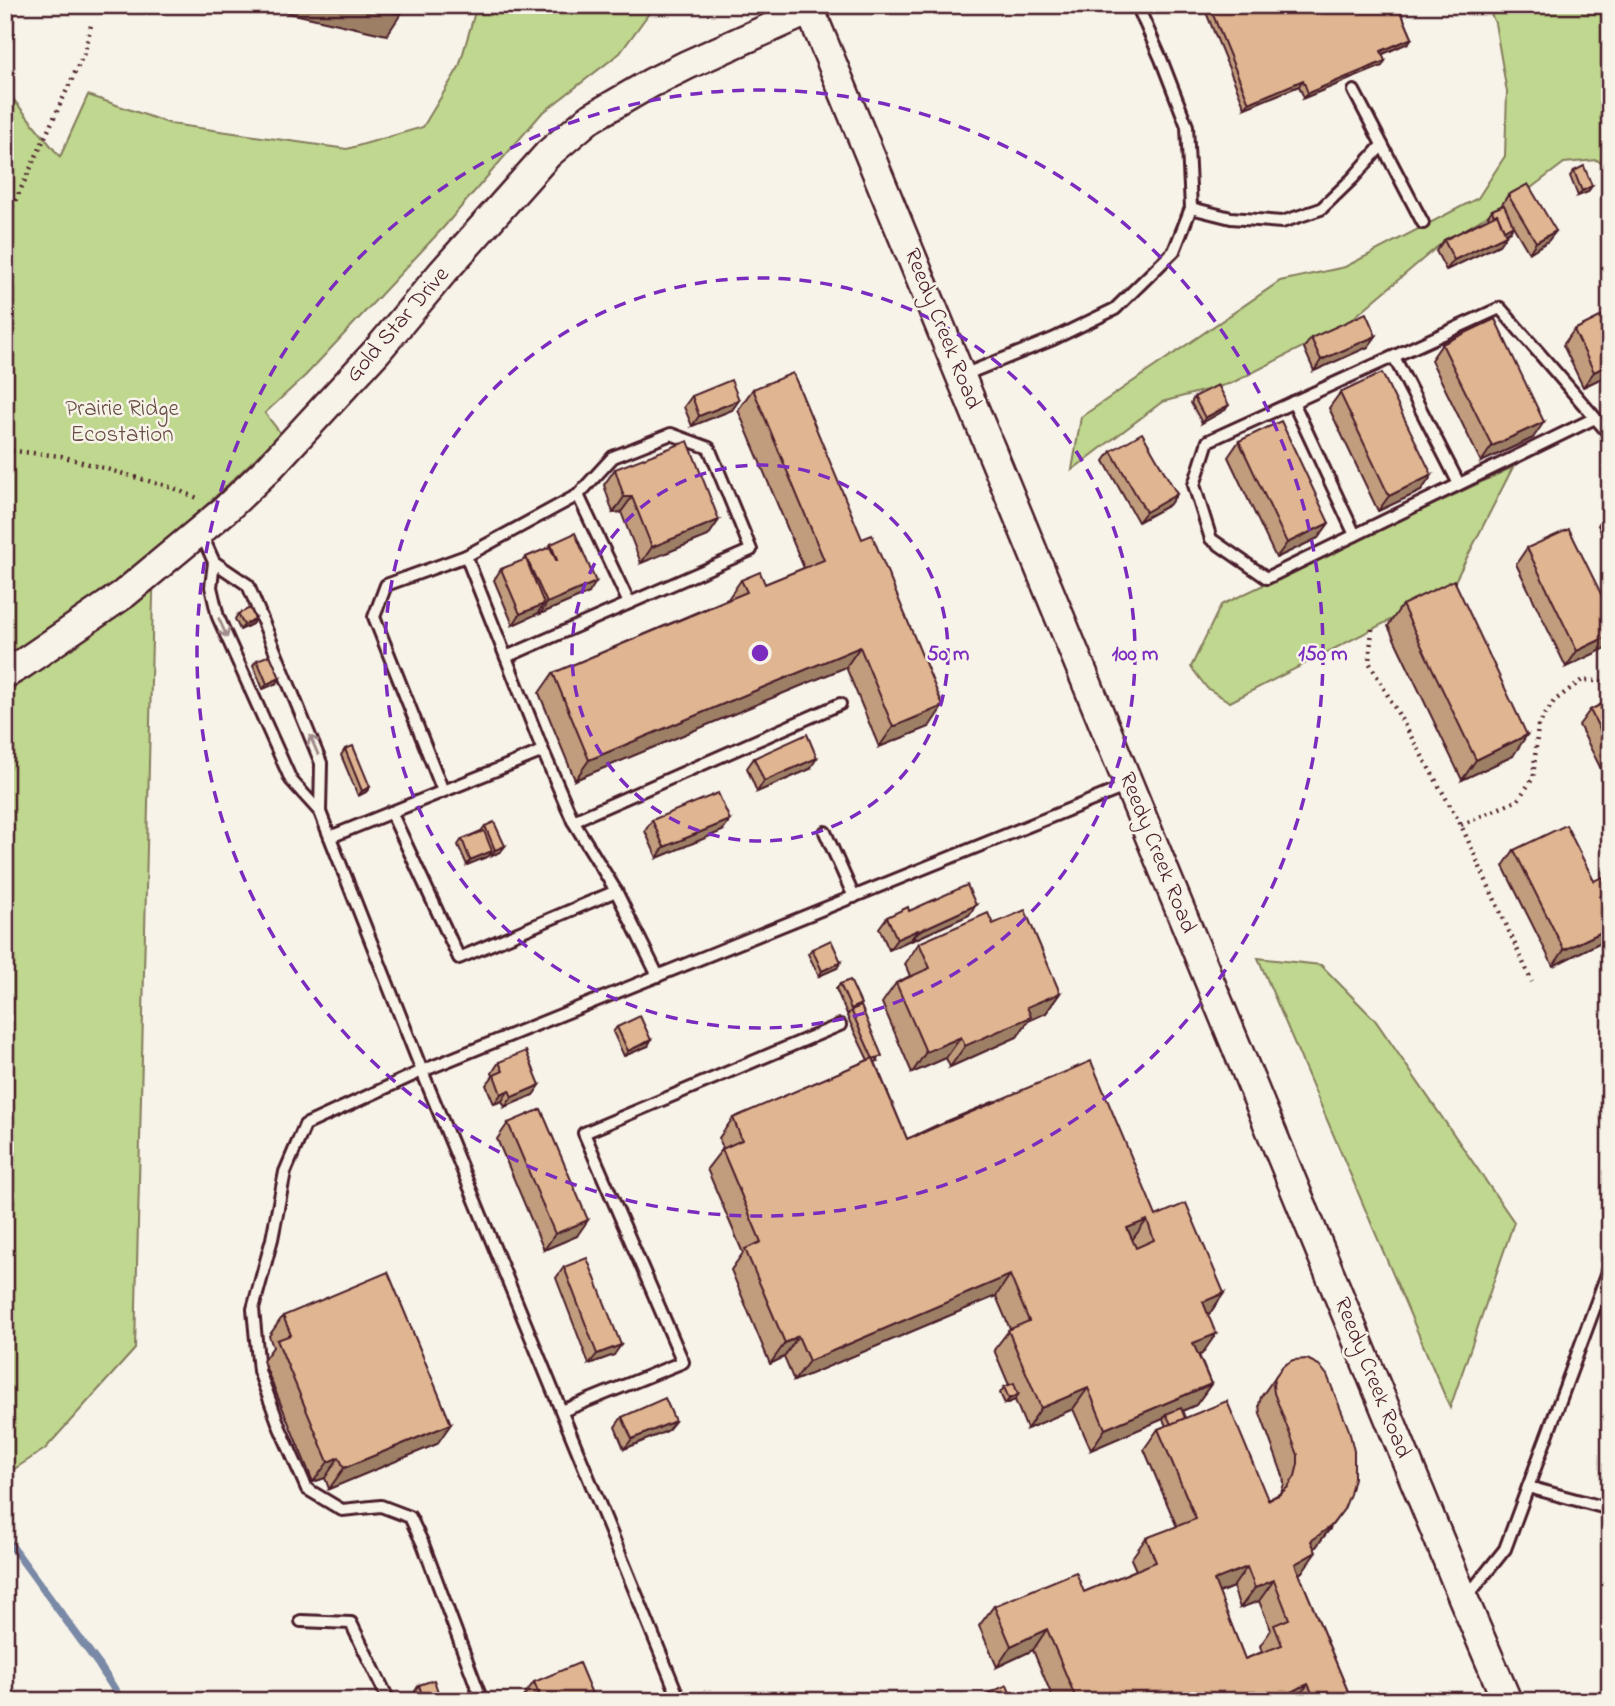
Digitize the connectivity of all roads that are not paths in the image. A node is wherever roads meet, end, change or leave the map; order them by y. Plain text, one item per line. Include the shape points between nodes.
1 (1136, 5) edge
2 (813, 7) edge
3 (1354, 91) dead end
4 (1382, 145) junction
5 (1191, 208) junction
6 (1423, 223) dead end
7 (1394, 357) junction
8 (961, 376) junction
9 (1293, 402) junction
10 (1595, 418) junction
11 (1610, 435) edge
12 (1460, 484) junction
13 (579, 495) junction
14 (200, 531) junction
15 (1355, 535) junction
16 (466, 556) junction
17 (214, 562) junction
18 (629, 603) junction
19 (506, 656) junction
20 (5, 674) edge
21 (840, 704) dead end
22 (542, 751) junction
23 (1129, 785) junction
24 (443, 792) junction
25 (320, 811) junction
26 (391, 812) junction
27 (573, 821) junction
28 (825, 832) dead end
29 (330, 837) junction
30 (616, 891) junction
31 (854, 897) junction
32 (658, 976) junction
33 (840, 1025) dead end
34 (422, 1071) junction
35 (1610, 1266) edge
36 (562, 1411) junction
37 (1528, 1487) junction
38 (1610, 1509) edge
39 (1464, 1600) junction
40 (301, 1621) dead end
41 (389, 1701) edge
42 (482, 1701) edge
43 (680, 1701) edge
44 (1507, 1701) edge

1 - 5 lane via 1187,126
2 - 8 main road, Reedy Creek Road
2 - 14 main road, Gold Star Drive via 663,77 589,119 548,154 360,370 276,460
3 - 4 lane
4 - 5 lane via 1321,209 1282,222 1231,218
4 - 6 lane
5 - 8 lane via 1174,251 1115,309
7 - 9 lane
7 - 10 lane via 1500,308
7 - 12 lane
8 - 23 main road, Reedy Creek Road
9 - 15 lane
9 - 15 lane via 1208,441 1194,485 1211,539 1267,578
10 - 11 lane
10 - 12 lane
12 - 15 lane
13 - 16 lane
13 - 18 lane
13 - 18 lane via 613,457 671,434 709,448 751,550
14 - 17 lane
14 - 20 main road, Gold Star Drive via 124,594
16 - 19 lane
16 - 24 lane via 386,585 374,617
17 -> 25 lane via 211,587 218,617 291,780
25 -> 17 lane via 321,763 248,585
18 - 19 lane
19 - 22 lane
21 - 27 lane
22 - 24 lane
22 - 27 lane
23 - 31 lane
23 - 39 main road, Reedy Creek Road
24 - 26 lane
25 - 29 lane
26 - 29 lane
26 - 30 lane via 459,958
27 - 30 lane
28 - 31 lane
29 - 34 lane
30 - 32 lane
31 - 32 lane
32 - 34 lane
33 - 36 lane via 584,1133 683,1362
34 - 36 lane
34 - 42 lane via 305,1125 285,1172 253,1309 257,1358 307,1489 342,1510 381,1506 410,1517
35 - 37 lane
36 - 43 lane
37 - 38 lane
37 - 39 lane via 1505,1549
39 - 44 main road, Reedy Creek Road
40 - 41 lane via 351,1623

